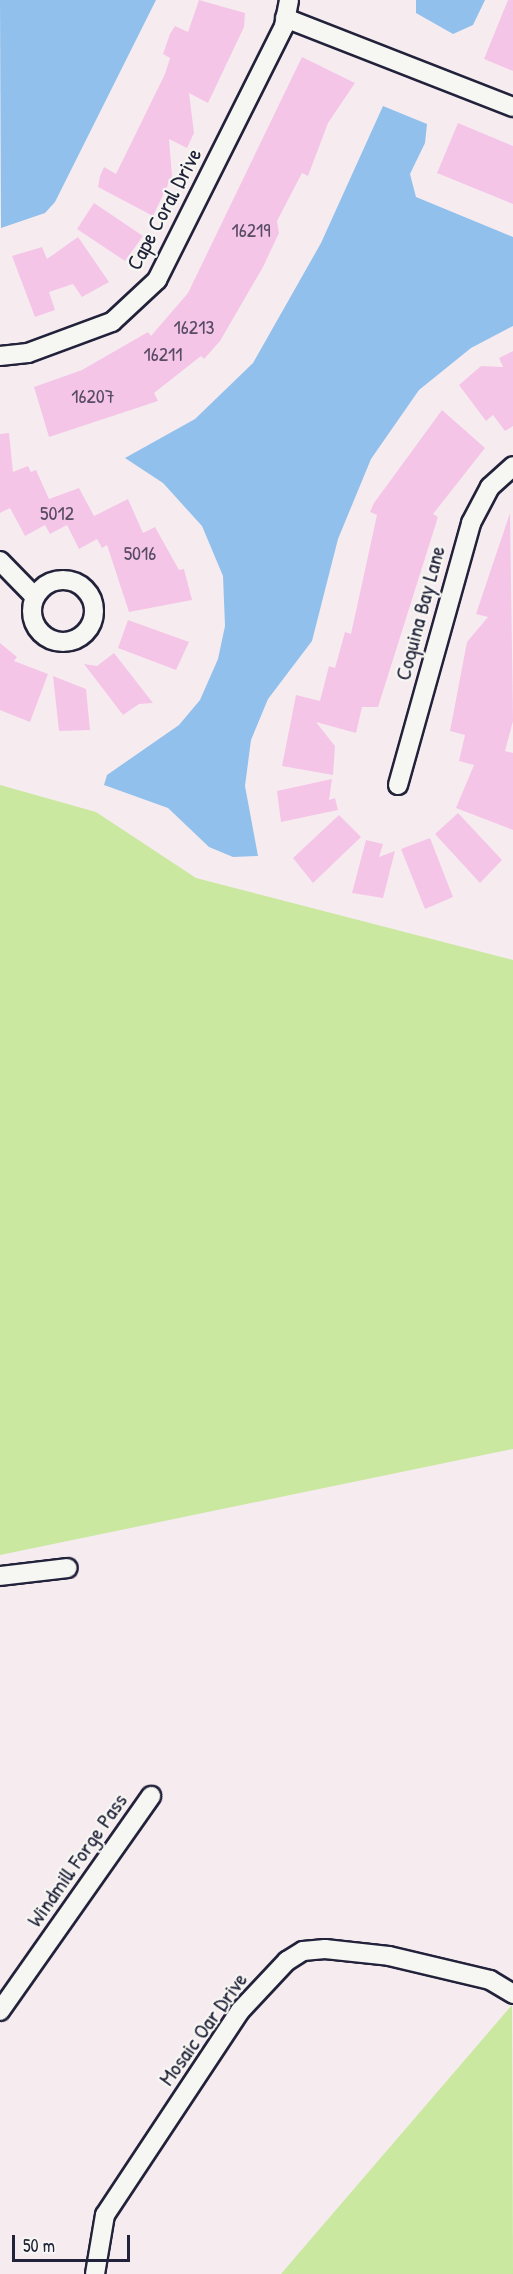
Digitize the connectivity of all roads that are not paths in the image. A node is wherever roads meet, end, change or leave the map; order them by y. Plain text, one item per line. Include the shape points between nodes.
1 (287, 9) edge
2 (513, 107) edge
3 (0, 356) edge
4 (513, 466) edge
5 (0, 561) edge
6 (34, 597) dead end
7 (398, 785) dead end
8 (68, 1568) dead end
9 (0, 1576) edge
10 (151, 1796) dead end
11 (513, 1994) edge
12 (0, 2011) edge
13 (95, 2274) edge

1 - 2 street
1 - 3 street, Cape Coral Drive via 157,280 112,322 28,353
4 - 7 street, Coquina Bay Lane via 490,487 471,523
5 - 6 street
8 - 9 street
10 - 12 street, Windmill Forge Pass
11 - 13 street, Mosaic Oar Drive via 490,1980 389,1956 325,1949 303,1951 287,1961 240,2012 105,2215

